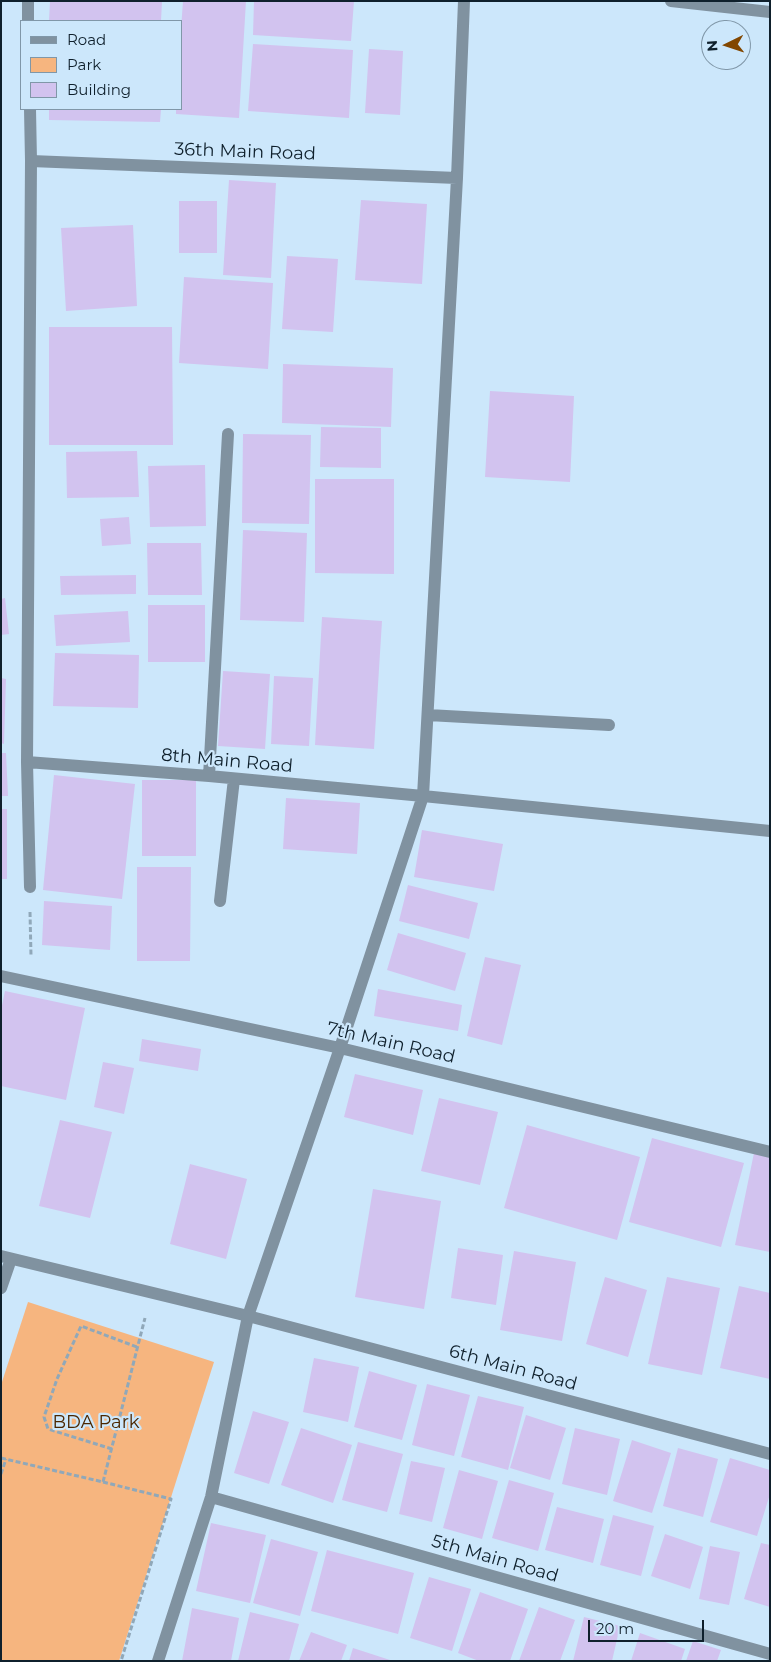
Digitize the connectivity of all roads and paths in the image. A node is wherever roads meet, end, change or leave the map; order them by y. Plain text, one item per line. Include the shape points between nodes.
1 (28, 1) edge
2 (464, 1) edge
3 (671, 1) edge
4 (770, 12) edge
5 (28, 20) edge
6 (30, 110) edge
7 (32, 161) junction
8 (457, 178) junction
9 (228, 434) dead end
10 (428, 714) junction
11 (609, 724) dead end
12 (27, 762) junction
13 (209, 776) junction
14 (234, 778) junction
15 (423, 796) junction
16 (770, 831) edge
17 (30, 887) joint
18 (220, 900) dead end
19 (1, 976) edge
20 (31, 983) junction
21 (340, 1048) junction
22 (770, 1152) edge
23 (6, 1258) edge
24 (1, 1288) edge
25 (151, 1293) junction
26 (248, 1316) junction
27 (138, 1347) junction
28 (112, 1449) junction
29 (770, 1454) edge
30 (1, 1458) edge
31 (6, 1459) junction
32 (1, 1474) edge
33 (103, 1482) junction
34 (211, 1497) junction
35 (770, 1654) edge
36 (121, 1661) edge
37 (158, 1661) edge

1 - 5 street
2 - 8 street
3 - 4 street
6 - 7 street
7 - 8 street, 36th Main Road
7 - 12 street
8 - 10 street
9 - 13 street
10 - 11 street
10 - 15 street
12 - 13 street, 8th Main Road
12 - 17 street
13 - 14 street, 8th Main Road
14 - 15 street, 8th Main Road
14 - 18 street
15 - 16 street, 8th Main Road
15 - 21 street
17 - 20 path
19 - 20 street, 7th Main Road
20 - 21 street, 7th Main Road
21 - 22 street, 7th Main Road
21 - 26 street
23 - 24 street
23 - 25 street, 6th Main Road
25 - 26 street, 6th Main Road
25 - 27 path
26 - 29 street, 6th Main Road
26 - 34 street
27 - 28 path
27 - 28 path via 81,1326 44,1417 48,1429
28 - 33 path
30 - 31 path
31 - 32 path
31 - 33 path
33 - 36 path via 171,1499
34 - 35 street, 5th Main Road
34 - 37 street

